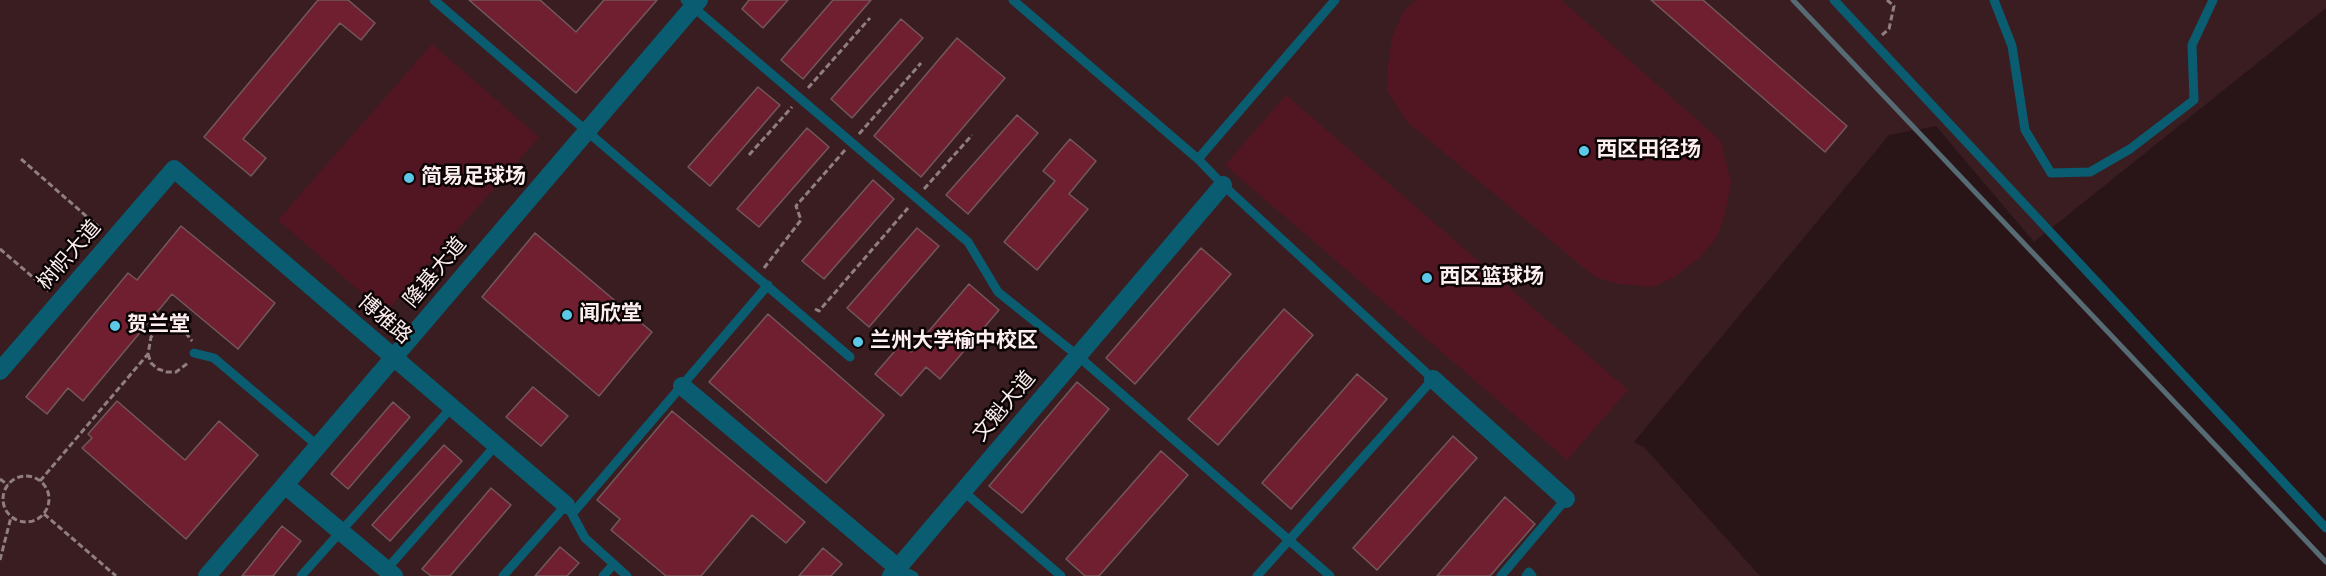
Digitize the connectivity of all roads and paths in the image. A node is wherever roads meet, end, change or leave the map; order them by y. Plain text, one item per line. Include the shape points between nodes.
1 (434, 0) edge
2 (1013, 0) edge
3 (1335, 0) edge
4 (1834, 0) edge
5 (1887, 0) edge
6 (1994, 0) edge
7 (2213, 0) edge
8 (692, 2) edge
9 (870, 18) dead end
10 (1873, 42) junction
11 (921, 63) dead end
12 (800, 98) junction
13 (587, 131) junction
14 (972, 135) dead end
15 (852, 142) junction
16 (749, 155) dead end
17 (21, 159) dead end
18 (1198, 159) junction
19 (174, 169) joint
20 (1223, 185) junction
21 (917, 198) junction
22 (114, 240) junction
23 (0, 249) edge
24 (758, 276) junction
25 (768, 285) junction
26 (61, 301) junction
27 (809, 306) dead end
28 (194, 353) junction
29 (148, 354) junction
30 (1078, 356) junction
31 (850, 357) dead end
32 (393, 358) junction
33 (0, 372) edge
34 (1433, 379) junction
35 (682, 386) junction
36 (452, 407) junction
37 (496, 445) junction
38 (318, 446) junction
39 (0, 479) edge
40 (40, 481) junction
41 (8, 485) junction
42 (285, 485) junction
43 (963, 491) junction
44 (1566, 499) joint
45 (569, 509) junction
46 (44, 514) junction
47 (11, 517) junction
48 (2326, 528) edge
49 (341, 531) junction
50 (1289, 541) junction
51 (0, 560) edge
52 (614, 564) junction
53 (901, 573) edge
54 (387, 574) edge
55 (116, 576) edge
56 (207, 576) edge
57 (301, 576) edge
58 (503, 576) edge
59 (603, 576) edge
60 (627, 576) edge
61 (1061, 576) edge
62 (1257, 576) edge
63 (1330, 576) edge
64 (1501, 576) edge
65 (1526, 576) edge
66 (1532, 576) edge

1 - 13 lane
2 - 18 lane
3 - 18 lane
4 - 10 lane
5 - 10 path via 1894,6 1889,29
6 - 7 lane via 2012,46 2025,130 2051,173 2090,172 2130,149 2194,100 2192,45
8 - 12 lane
8 - 13 street, 隆基大道
9 - 12 path
10 - 48 lane
11 - 15 path
12 - 15 lane
12 - 16 path
13 - 24 lane
13 - 32 street, 隆基大道
14 - 21 path
15 - 21 lane
15 - 24 path via 796,206 801,220
17 - 22 path
18 - 20 lane
19 - 22 street, 树帜大道
19 - 32 street, 博雅路
20 - 30 street, 文魁大道
20 - 34 lane
21 - 27 path via 819,311
21 - 30 lane via 968,242 998,292
22 - 26 street, 树帜大道
23 - 26 path
24 - 25 lane
25 - 31 lane
25 - 35 lane
26 - 33 street, 树帜大道
28 - 29 path via 190,362 176,372 158,369
28 - 29 path via 190,335 174,326 165,326 151,337
28 - 38 lane via 214,358
29 - 40 path
30 - 43 street, 文魁大道
30 - 50 lane
32 - 36 street, 博雅路
32 - 38 street, 隆基大道
34 - 44 street
34 - 50 lane
35 - 45 lane
35 - 53 street
36 - 37 street, 博雅路
36 - 49 lane
37 - 45 street, 博雅路
37 - 54 lane
38 - 42 street, 隆基大道
39 - 41 path
40 - 41 path via 19,477
40 - 46 path via 49,500
41 - 47 path via 3,498
42 - 49 street
42 - 56 street, 隆基大道
43 - 53 street, 文魁大道
43 - 61 lane
44 - 64 lane
45 - 52 lane via 585,538
45 - 58 lane
46 - 47 path via 24,522
46 - 55 path
47 - 51 path
49 - 54 street
49 - 57 lane
50 - 62 lane
50 - 63 lane
52 - 59 lane
52 - 60 lane
65 - 66 lane

